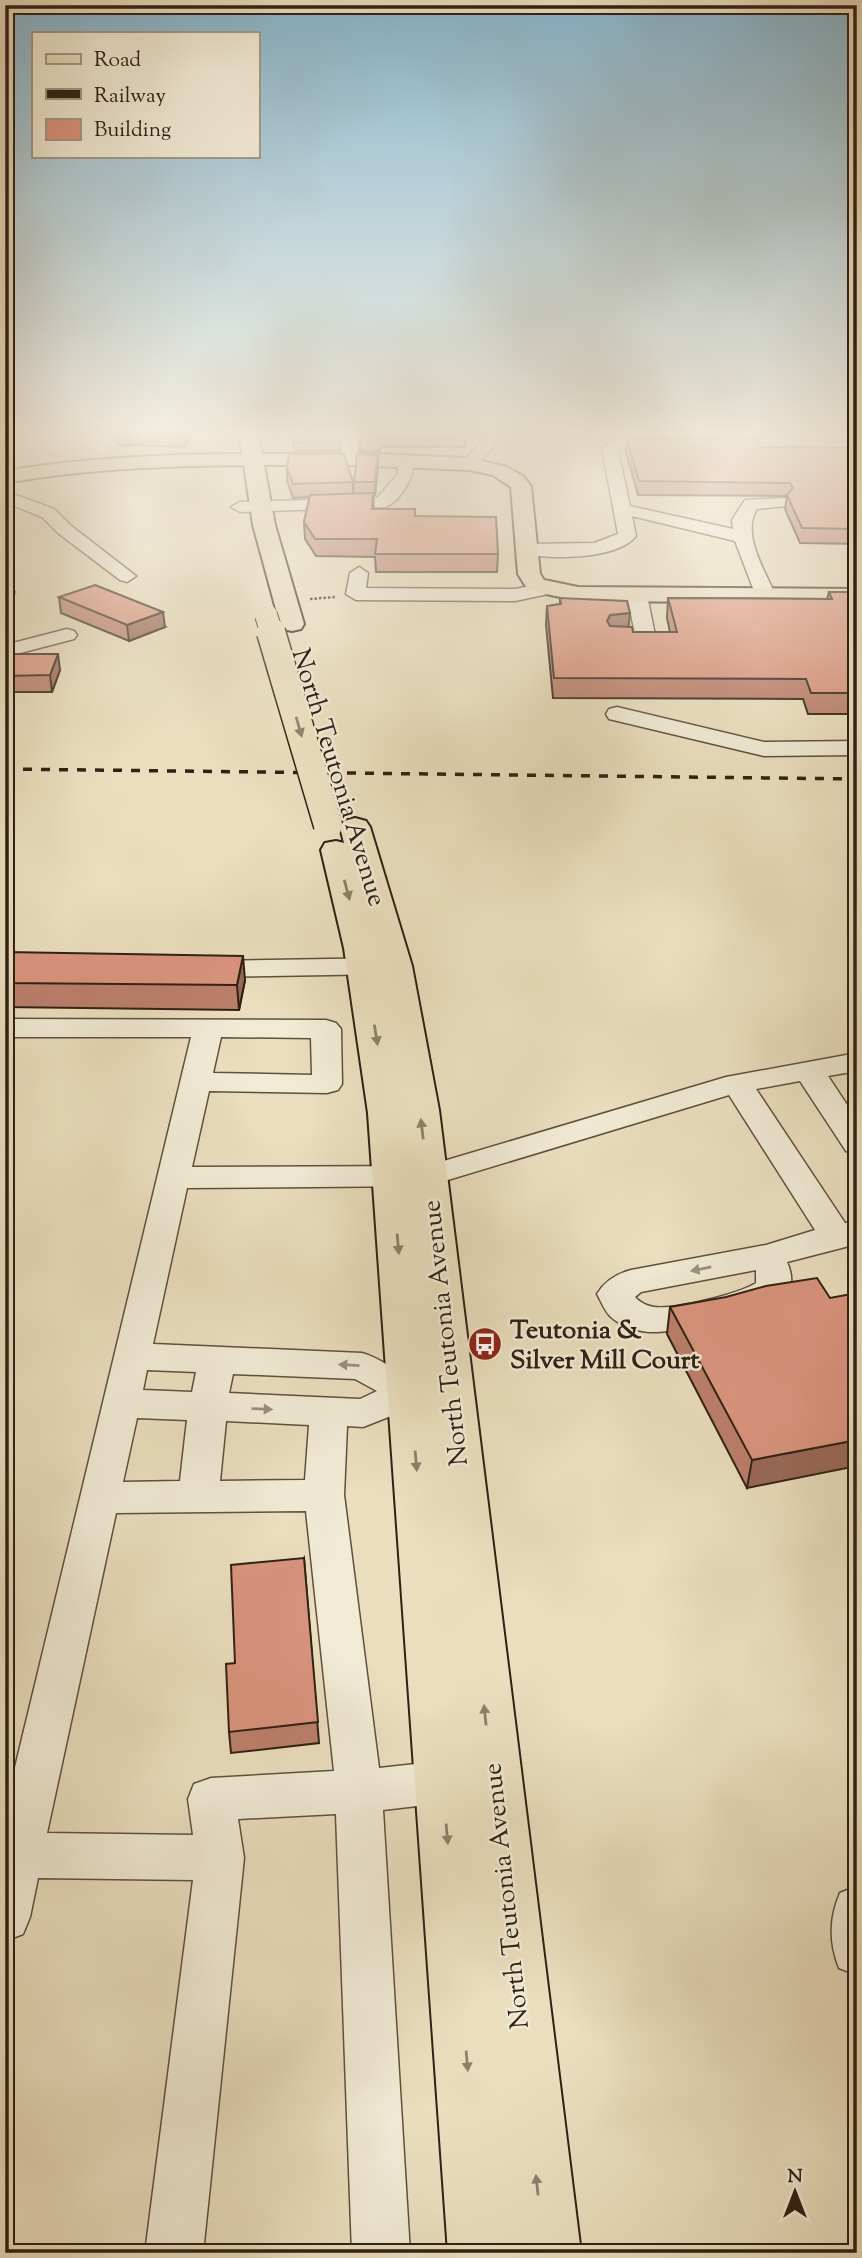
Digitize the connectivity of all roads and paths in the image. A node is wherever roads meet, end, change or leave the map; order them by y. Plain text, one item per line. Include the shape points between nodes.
1 (73, 536) edge
2 (256, 536) edge
3 (256, 536) edge
4 (526, 536) edge
5 (640, 536) edge
6 (679, 536) edge
7 (743, 537) joint
8 (527, 549) junction
9 (359, 573) dead end
10 (127, 576) dead end
11 (547, 589) junction
12 (637, 595) junction
13 (766, 596) junction
14 (857, 596) edge
15 (270, 607) junction
16 (67, 635) dead end
17 (618, 640) edge
18 (5, 651) edge
19 (617, 713) dead end
20 (857, 748) edge
21 (380, 967) junction
22 (173, 969) edge
23 (5, 1028) edge
24 (208, 1029) junction
25 (857, 1062) edge
26 (809, 1071) junction
27 (196, 1082) junction
28 (737, 1083) junction
29 (857, 1144) edge
30 (410, 1176) junction
31 (173, 1178) junction
32 (846, 1234) edge
33 (631, 1282) dead end
34 (132, 1356) junction
35 (217, 1360) junction
36 (430, 1392) junction
37 (121, 1403) junction
38 (208, 1407) junction
39 (329, 1411) junction
40 (324, 1495) junction
41 (99, 1497) junction
42 (198, 1497) junction
43 (443, 1782) junction
44 (359, 1791) junction
45 (18, 1855) junction
46 (220, 1858) junction
47 (857, 1910) edge
48 (5, 1917) edge
49 (857, 1950) edge
50 (174, 2253) edge
51 (381, 2253) edge
52 (483, 2253) edge
53 (546, 2253) edge

1 - 10 street
2 - 15 main road, North Teutonia Avenue
3 - 15 main road, North Teutonia Avenue
4 - 8 main road
5 - 8 street via 586,549
6 - 7 street
7 - 13 street
8 - 11 main road via 531,579
9 - 11 street via 356,594 514,595
11 - 12 main road
12 - 13 main road
12 - 17 street via 646,640
13 - 14 main road
15 - 21 main road, North Teutonia Avenue via 341,826
16 - 18 street
19 - 20 street via 764,749
21 - 22 street
21 - 30 main road, North Teutonia Avenue via 408,1031
23 - 24 street
24 - 27 street
24 - 27 street via 326,1029 327,1084
25 - 26 street
26 - 28 street
26 - 29 street
27 - 31 street
28 - 30 street
28 - 32 street
30 - 31 street
30 - 36 main road, North Teutonia Avenue
31 - 34 street
32 - 33 street via 768,1255 775,1273 772,1289 754,1301 648,1320 624,1309 615,1294
34 - 35 street
34 - 37 street
36 -> 35 street via 362,1366
35 - 38 street
36 - 39 street via 363,1413
36 -> 43 main road, North Teutonia Avenue
53 -> 36 main road, North Teutonia Avenue
37 - 38 street
37 - 41 street
38 -> 39 street
38 - 42 street
39 - 40 street
40 - 42 street
40 - 44 street
41 - 42 street
41 - 45 street
43 - 44 street
43 -> 52 main road, North Teutonia Avenue
44 - 46 street via 211,1799
44 - 51 street
45 - 46 street
45 - 48 street
46 - 50 street
47 - 49 street

